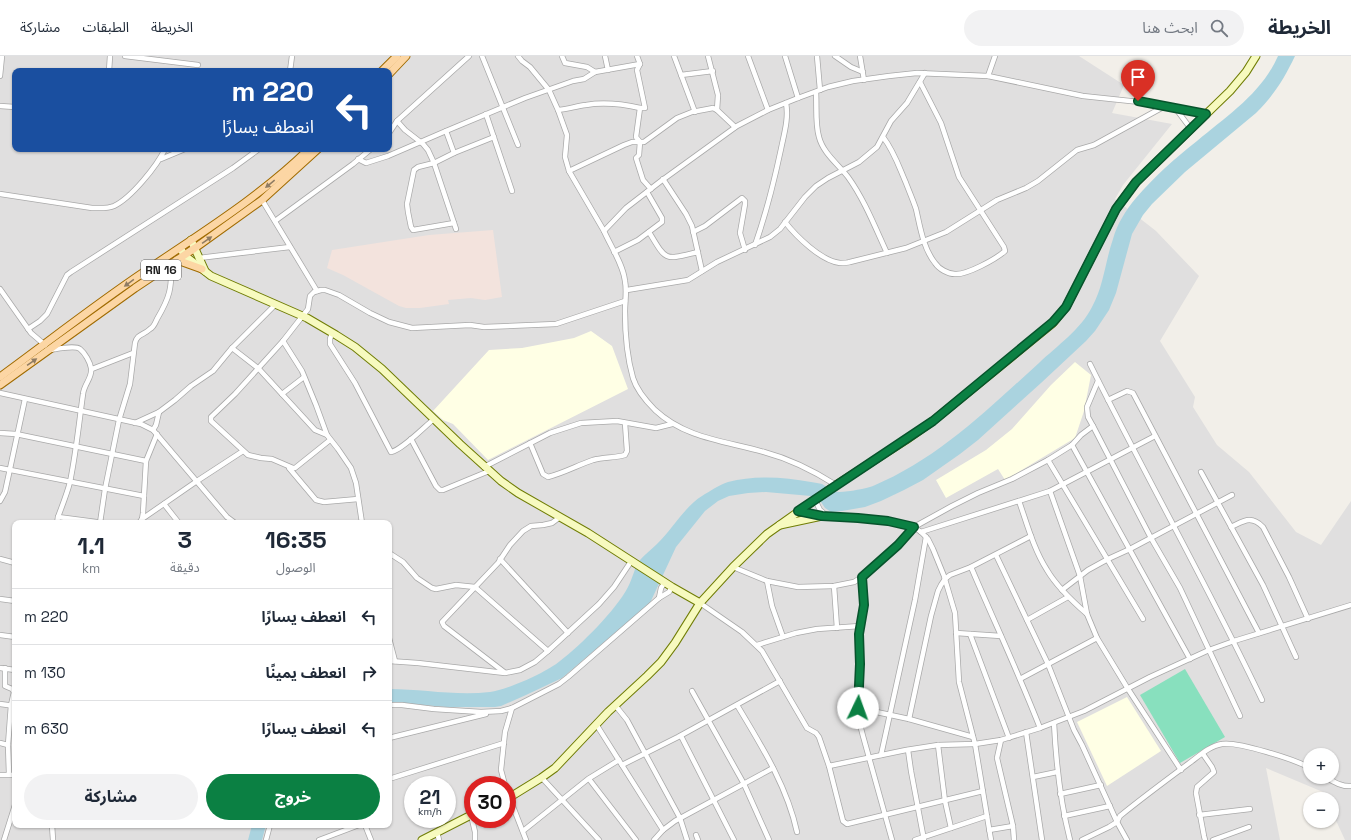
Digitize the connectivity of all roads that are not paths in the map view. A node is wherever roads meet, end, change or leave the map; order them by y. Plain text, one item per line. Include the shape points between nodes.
1 (2, 56) edge
2 (110, 56) edge
3 (125, 56) edge
4 (292, 56) edge
5 (397, 56) edge
6 (406, 56) edge
7 (469, 56) edge
8 (482, 56) edge
9 (518, 56) edge
10 (562, 56) edge
11 (605, 56) edge
12 (638, 56) edge
13 (674, 56) edge
14 (708, 56) edge
15 (748, 56) edge
16 (785, 56) edge
17 (817, 56) edge
18 (835, 56) edge
19 (860, 56) edge
20 (995, 56) edge
21 (1256, 56) edge
22 (640, 64) junction
23 (198, 65) dead end
24 (109, 68) edge
25 (290, 68) edge
26 (385, 68) edge
27 (608, 70) junction
28 (392, 71) edge
29 (713, 71) junction
30 (595, 72) junction
31 (863, 72) junction
32 (925, 73) junction
33 (682, 75) junction
34 (0, 76) edge
35 (988, 76) junction
36 (864, 80) junction
37 (920, 82) junction
38 (549, 90) junction
39 (818, 91) junction
40 (798, 98) junction
41 (786, 103) junction
42 (0, 106) edge
43 (1165, 106) junction
44 (503, 107) junction
45 (12, 108) edge
46 (640, 108) junction
47 (1176, 109) junction
48 (558, 110) junction
49 (717, 110) junction
50 (768, 110) junction
51 (695, 112) junction
52 (486, 114) junction
53 (1206, 114) junction
54 (397, 121) junction
55 (735, 127) junction
56 (392, 128) edge
57 (1191, 129) junction
58 (446, 131) junction
59 (494, 137) junction
60 (883, 137) junction
61 (420, 142) junction
62 (640, 142) junction
63 (518, 146) dead end
64 (164, 152) edge
65 (178, 152) edge
66 (255, 152) edge
67 (307, 152) edge
68 (315, 152) edge
69 (367, 152) edge
70 (454, 153) junction
71 (161, 159) junction
72 (358, 159) junction
73 (434, 163) junction
74 (569, 171) junction
75 (843, 171) junction
76 (663, 179) junction
77 (649, 190) junction
78 (512, 191) dead end
79 (0, 194) edge
80 (262, 200) junction
81 (980, 210) junction
82 (275, 221) junction
83 (786, 222) junction
84 (454, 224) junction
85 (456, 229) dead end
86 (604, 231) junction
87 (649, 232) junction
88 (693, 232) junction
89 (191, 240) junction
90 (924, 241) junction
91 (755, 245) junction
92 (290, 247) junction
93 (180, 248) junction
94 (195, 248) junction
95 (745, 250) junction
96 (614, 252) junction
97 (698, 252) junction
98 (887, 252) junction
99 (184, 255) junction
100 (199, 258) junction
101 (174, 262) junction
102 (204, 271) junction
103 (702, 271) junction
104 (0, 289) edge
105 (317, 290) junction
106 (626, 290) junction
107 (625, 301) junction
108 (276, 304) junction
109 (302, 316) junction
110 (28, 330) junction
111 (332, 332) junction
112 (283, 341) junction
113 (47, 347) junction
114 (232, 348) junction
115 (133, 353) junction
116 (1090, 364) dead end
117 (92, 369) junction
118 (259, 369) junction
119 (0, 377) edge
120 (304, 377) junction
121 (1098, 381) junction
122 (0, 385) edge
123 (0, 393) edge
124 (282, 394) junction
125 (25, 399) junction
126 (1108, 400) junction
127 (81, 412) junction
128 (159, 412) junction
129 (434, 419) junction
130 (120, 420) junction
131 (135, 423) junction
132 (626, 423) junction
133 (672, 424) junction
134 (1093, 426) junction
135 (153, 430) junction
136 (0, 433) edge
137 (16, 434) junction
138 (157, 434) junction
139 (326, 435) junction
140 (1155, 436) junction
141 (411, 439) junction
142 (330, 440) junction
143 (530, 443) junction
144 (1072, 445) junction
145 (76, 447) junction
146 (1132, 448) junction
147 (243, 451) junction
148 (112, 455) junction
149 (1048, 460) junction
150 (1110, 460) junction
151 (146, 461) junction
152 (0, 468) edge
153 (290, 468) junction
154 (487, 469) junction
155 (9, 470) junction
156 (1086, 472) junction
157 (1201, 472) dead end
158 (197, 481) junction
159 (70, 482) junction
160 (1062, 484) junction
161 (834, 487) junction
162 (105, 489) junction
163 (1050, 491) junction
164 (1232, 495) dead end
165 (144, 496) junction
166 (358, 499) junction
167 (815, 500) junction
168 (0, 501) edge
169 (1019, 501) junction
170 (1218, 503) junction
171 (164, 504) junction
172 (798, 511) junction
173 (1196, 514) junction
174 (825, 516) junction
175 (58, 517) joint
176 (560, 517) junction
177 (79, 520) edge
178 (100, 520) edge
179 (141, 520) edge
180 (144, 520) edge
181 (177, 520) edge
182 (231, 520) edge
183 (362, 520) edge
184 (778, 525) junction
185 (1175, 526) junction
186 (914, 527) junction
187 (1231, 527) junction
188 (921, 532) junction
189 (1032, 536) junction
190 (926, 537) junction
191 (1151, 538) junction
192 (1130, 549) junction
193 (392, 555) edge
194 (996, 555) junction
195 (0, 559) edge
196 (500, 559) junction
197 (1108, 559) junction
198 (12, 562) edge
199 (634, 562) junction
200 (733, 567) junction
201 (971, 567) junction
202 (1080, 576) junction
203 (862, 577) junction
204 (945, 579) junction
205 (663, 581) junction
206 (767, 581) junction
207 (834, 586) junction
208 (475, 587) junction
209 (672, 587) junction
210 (1062, 590) junction
211 (1068, 597) junction
212 (659, 598) junction
213 (0, 599) edge
214 (12, 601) edge
215 (700, 603) junction
216 (1351, 605) edge
217 (1087, 614) junction
218 (1143, 619) dead end
219 (1308, 619) junction
220 (1027, 620) junction
221 (860, 626) junction
222 (1283, 626) junction
223 (837, 628) junction
224 (568, 633) junction
225 (956, 633) junction
226 (1259, 633) junction
227 (970, 634) junction
228 (0, 635) edge
229 (1000, 636) junction
230 (12, 637) edge
231 (783, 637) junction
232 (1098, 638) junction
233 (1234, 641) junction
234 (757, 645) junction
235 (392, 650) edge
236 (1209, 650) junction
237 (548, 652) junction
238 (1296, 657) dead end
239 (1190, 659) junction
240 (395, 661) joint
241 (1048, 664) junction
242 (3, 668) edge
243 (505, 673) junction
244 (1020, 678) junction
245 (780, 681) junction
246 (1128, 689) junction
247 (12, 690) edge
248 (692, 691) dead end
249 (1262, 700) dead end
250 (0, 704) edge
251 (12, 705) edge
252 (392, 705) edge
253 (615, 705) junction
254 (737, 705) junction
255 (512, 708) junction
256 (858, 708) junction
257 (492, 712) junction
258 (12, 713) edge
259 (890, 716) junction
260 (1240, 716) dead end
261 (1070, 717) junction
262 (909, 719) junction
263 (709, 720) junction
264 (1054, 723) junction
265 (596, 724) junction
266 (1040, 728) junction
267 (1026, 732) junction
268 (681, 736) junction
269 (392, 737) edge
270 (973, 737) junction
271 (1009, 738) junction
272 (1001, 740) junction
273 (0, 743) edge
274 (504, 743) junction
275 (975, 744) junction
276 (8, 745) junction
277 (938, 746) junction
278 (908, 750) junction
279 (645, 753) junction
280 (1203, 754) junction
281 (881, 755) junction
282 (869, 757) junction
283 (619, 760) junction
284 (622, 765) junction
285 (1303, 765) edge
286 (829, 766) junction
287 (773, 768) junction
288 (1181, 770) junction
289 (1057, 772) junction
290 (9, 774) junction
291 (12, 774) edge
292 (0, 775) edge
293 (503, 776) edge
294 (1033, 777) junction
295 (392, 778) edge
296 (542, 778) junction
297 (589, 779) junction
298 (744, 784) junction
299 (1338, 784) edge
300 (1101, 785) junction
301 (1351, 786) edge
302 (983, 791) junction
303 (516, 792) edge
304 (1060, 794) junction
305 (563, 800) junction
306 (714, 800) junction
307 (945, 801) junction
308 (1110, 806) junction
309 (917, 807) junction
310 (1250, 809) dead end
311 (12, 815) edge
312 (516, 815) edge
313 (885, 815) junction
314 (1199, 815) junction
315 (987, 816) junction
316 (1064, 816) junction
317 (464, 818) edge
318 (680, 818) junction
319 (1116, 822) junction
320 (1013, 826) junction
321 (1249, 827) dead end
322 (52, 828) edge
323 (269, 828) edge
324 (351, 828) edge
325 (366, 828) edge
326 (474, 828) edge
327 (951, 828) junction
328 (663, 830) junction
329 (989, 830) junction
330 (523, 831) junction
331 (437, 832) junction
332 (797, 832) dead end
333 (924, 839) edge
334 (4, 840) edge
335 (54, 840) edge
336 (266, 840) edge
337 (319, 840) edge
338 (371, 840) edge
339 (422, 840) edge
340 (440, 840) edge
341 (475, 840) edge
342 (526, 840) edge
343 (599, 840) edge
344 (636, 840) edge
345 (654, 840) edge
346 (687, 840) edge
347 (734, 840) edge
348 (769, 840) edge
349 (892, 840) edge
350 (915, 840) edge
351 (991, 840) edge
352 (1014, 840) edge
353 (1042, 840) edge
354 (1070, 840) edge
355 (1082, 840) edge
356 (1127, 840) edge
357 (1206, 840) edge
358 (1213, 840) edge

1 - 34 street
2 - 24 street
3 - 23 street
4 - 25 street
5 - 26 main road
6 - 28 main road
7 - 54 street
8 - 44 street
9 - 38 street
10 - 30 street via 566,63 587,67
11 - 27 street
12 - 22 street
13 - 33 street
14 - 29 street
15 - 50 street
16 - 40 street
17 - 39 street
18 - 31 street
19 - 31 street
20 - 35 street
21 - 53 main road via 1230,91
22 - 27 street
22 - 46 street via 637,70 645,108
27 - 30 street
29 - 33 street
29 - 49 street via 718,95
30 - 38 street via 584,79
31 - 36 street
32 - 35 street
32 - 36 street
32 - 37 street
33 - 51 street
35 - 43 street via 1083,96
36 - 39 street
37 - 60 street via 907,103 891,121
37 - 81 street via 941,123 959,176
38 - 44 street
38 - 48 street
39 - 40 street
39 - 75 street via 821,144
40 - 41 street
41 - 50 street
41 - 91 street via 787,116 778,159
42 - 45 street
43 - 47 street
43 - 81 street via 1094,145 1077,150 1038,181
44 - 52 street
44 - 63 street
46 - 48 street via 604,103
46 - 62 street via 636,137
47 - 53 street
47 - 57 street
48 - 74 street via 567,135 565,157
49 - 51 street via 713,108
49 - 55 street
50 - 55 street
51 - 62 street via 677,118 648,140
52 - 58 street
52 - 59 street
53 - 57 main road
54 - 56 street
54 - 61 street
55 - 76 street
57 - 161 main road via 1136,182 1116,209 1066,307 1053,322 933,421
58 - 61 street
58 - 70 street
59 - 70 street
59 - 78 street
60 - 75 street via 867,157
60 - 90 street via 896,158 915,206
61 - 72 street via 366,163
61 - 73 street via 426,147
62 - 74 street via 624,145
62 - 77 street via 639,155 636,158
64 - 71 street
65 - 71 street
66 - 110 street via 67,275 47,314
67 -> 89 main road, RN 16 via 256,195
68 - 80 main road, RN 16
69 - 72 street
70 - 73 street
71 - 79 street via 128,196 112,206 103,208
72 - 82 street
73 - 84 street
73 - 84 street via 418,167 414,171 407,201 412,228 414,230
74 - 86 street
75 - 83 street via 810,191
75 - 98 street
76 - 77 street
76 - 88 street via 686,214
77 - 86 street via 626,208
77 - 87 street via 662,222
80 - 82 street
94 -> 80 main road, RN 16
81 - 90 street via 954,228
81 - 90 street via 1005,249 1003,253 978,268 959,274 942,270 934,263
82 - 92 street
83 - 91 street via 770,238
83 - 98 street via 801,240 830,260 850,262
84 - 85 street
86 - 96 street
87 - 96 street
87 - 97 street via 664,256 668,258
88 - 95 street via 742,198 745,204 740,233
88 - 97 street
89 - 93 main road, RN 16
89 - 94 main road
90 - 98 street
91 - 95 street
92 - 100 street
92 - 105 street
93 - 99 main road
93 -> 113 main road, RN 16 via 143,273
94 - 99 main road, RN 16
94 - 100 main road
95 - 103 street
96 - 106 street via 624,274
97 - 103 street
99 - 101 main road, RN 16
99 - 102 main road
100 - 102 main road
101 - 102 main road
101 - 113 main road, RN 16
101 - 115 street via 168,300 152,327 137,337
102 - 108 main road
103 - 106 street via 688,280
104 - 110 street
105 - 107 street via 339,295 389,322 412,328 556,324
105 - 109 street via 310,296 308,309
106 - 107 street
107 - 133 street via 628,361 634,379 646,401
108 - 109 main road
108 - 114 street
109 - 111 main road
109 - 112 street
110 - 113 street
111 - 129 main road via 382,369
111 - 141 street via 330,344 355,383 390,451
112 - 118 street
112 - 120 street
113 - 117 street via 80,348
113 - 119 main road, RN 16
122 -> 113 main road, RN 16
114 - 118 street
114 - 128 street via 213,371
115 - 117 street
115 - 130 street via 130,384
116 - 121 street
117 - 127 street via 84,388
118 - 124 street
118 - 147 street via 211,418 212,422
120 - 124 street
120 - 139 street
121 - 126 street
121 - 134 street via 1087,407 1088,417
123 - 125 street
124 - 139 street via 315,430
125 - 127 street
125 - 137 street
126 - 140 street via 1127,391 1133,393
126 - 146 street
127 - 130 street
127 - 145 street
128 - 131 street
128 - 135 street
129 - 141 street
129 - 154 main road
130 - 131 street
130 - 148 street
131 - 135 street
132 - 133 street via 656,428
132 - 143 street via 581,422
132 - 143 street via 625,455 594,460 548,477 543,474
133 - 161 street via 692,434 783,458 815,472
134 - 144 street
134 - 150 street
135 - 138 street
136 - 137 street
137 - 145 street
137 - 155 street
138 - 151 street
138 - 158 street
139 - 142 street
140 - 146 street
140 - 173 street
141 - 154 street via 440,490
142 - 153 street via 295,468
142 - 166 street via 351,468
143 - 154 street
144 - 149 street
144 - 156 street
145 - 148 street
145 - 159 street
146 - 150 street
146 - 185 street
147 - 153 street via 250,457 272,459
147 - 158 street
148 - 151 street
148 - 162 street
149 - 160 street
149 - 186 street
150 - 156 street
150 - 191 street
151 - 165 street
152 - 155 street
153 - 166 street via 316,500 324,502
154 - 176 main road via 518,494
155 - 159 street
155 - 168 street via 5,492
156 - 160 street
156 - 192 street
157 - 170 street
158 - 171 street
158 - 182 street
159 - 162 street
159 - 175 street
160 - 163 street
160 - 197 street
161 - 167 main road
162 - 165 street
162 - 178 street
163 - 169 street
163 - 202 street
164 - 170 street
165 - 179 street
166 - 183 street
167 - 172 main road
167 - 174 street
169 - 188 street
169 - 189 street
170 - 173 street
170 - 187 street
171 - 180 street
171 - 181 street
172 - 174 street
172 - 184 main road
173 - 185 street
173 - 226 street
174 - 184 main road
174 - 186 street via 888,521
175 - 177 street
176 - 196 street via 552,523 527,528
176 - 199 main road
184 - 200 main road
185 - 191 street
185 - 233 street
186 - 188 street
186 - 203 street
187 - 219 street via 1249,520 1258,522 1289,577
187 - 222 street
188 - 190 street
189 - 194 street
189 - 210 street via 1044,565
190 - 204 street via 934,549
190 - 259 street
191 - 192 street
191 - 236 street via 1180,588
192 - 197 street
192 - 239 street
193 - 208 street via 432,588 456,585
194 - 201 street
194 - 220 street
195 - 198 street
196 - 208 street
196 - 224 street
197 - 202 street
197 - 218 street
199 - 205 main road
199 - 224 street via 599,604
200 - 206 street
200 - 215 main road
201 - 204 street
201 - 229 street
202 - 210 street
202 - 217 street
203 - 207 street via 854,582
203 - 221 street via 864,605
204 - 225 street via 956,613
204 - 262 street via 938,591 931,616
205 - 209 main road
205 - 212 street
206 - 207 street via 804,587
206 - 231 street via 772,606
207 - 223 street
208 - 237 street
208 - 243 street via 443,619 442,624
209 - 212 street
209 - 215 main road
210 - 211 street
211 - 217 street
211 - 220 street
212 - 255 street via 560,684
213 - 214 street
215 - 234 street
215 - 253 main road via 661,662
216 - 219 street
217 - 232 street
219 - 222 street
220 - 241 street
221 - 223 street
221 - 256 street
222 - 226 street
222 - 238 street
223 - 231 street via 817,629
224 - 237 street
225 - 227 street
225 - 270 street via 959,682
226 - 233 street
227 - 229 street
227 - 271 street
228 - 230 street
229 - 244 street
231 - 234 street
232 - 241 street
232 - 246 street
233 - 236 street
233 - 249 street
234 - 245 street
235 - 240 street
236 - 239 street
236 - 260 street
237 - 243 street via 529,666
239 - 246 street
240 - 243 street
241 - 244 street
241 - 261 street
242 - 247 street via 5,686
244 - 266 street
245 - 254 street
245 - 286 street via 806,728 819,737
246 - 261 street
246 - 288 street
248 - 263 street
250 - 251 street
252 - 257 street
253 - 265 main road
253 - 279 street via 627,720
254 - 263 street
254 - 287 street
255 - 257 street
255 - 274 street
256 - 259 street
256 - 282 street
257 - 269 street
258 - 276 street
259 - 262 street
259 - 281 street
261 - 264 street
261 - 300 street
262 - 270 street
263 - 268 street
263 - 298 street
264 - 266 street
264 - 289 street
265 - 283 street
265 - 296 main road via 569,755
266 - 267 street
267 - 271 street
267 - 294 street
268 - 279 street
268 - 306 street
270 - 275 street
271 - 272 street
272 - 275 street
272 - 320 street via 997,758
273 - 276 street
274 - 293 street
274 - 295 street
275 - 277 street
275 - 302 street
276 - 290 street
277 - 278 street
277 - 307 street
278 - 281 street
278 - 309 street
279 - 284 street
279 - 318 street
280 - 285 street via 1218,745 1232,744
280 - 288 street
280 - 314 street via 1214,772 1197,787
281 - 282 street
282 - 286 street
282 - 313 street
283 - 284 street
283 - 297 street
284 - 328 street
286 - 313 street via 845,823
287 - 298 street
287 - 332 street via 793,815
288 - 319 street via 1120,816
289 - 294 street
289 - 304 street
290 - 291 street
290 - 292 street
294 - 353 street
296 - 303 main road
296 - 305 street
297 - 305 street
297 - 344 street
298 - 306 street
298 - 348 street
299 - 301 street
300 - 304 street
300 - 308 street
302 - 307 street
302 - 315 street
304 - 316 street
305 - 330 street
305 - 343 street
306 - 318 street
306 - 347 street
307 - 309 street
307 - 327 street
308 - 316 street
308 - 319 street
309 - 313 street
309 - 333 street
310 - 314 street
311 - 334 street
312 - 330 street
313 - 349 street
314 - 357 street
315 - 327 street
315 - 329 street
316 - 354 street
317 - 331 main road
318 - 328 street
318 - 346 street
319 - 355 street
319 - 356 street
320 - 329 street
320 - 352 street
321 - 358 street
322 - 335 street
323 - 336 street
324 - 337 street
325 - 338 street
326 - 341 street
327 - 333 street
328 - 345 street
329 - 351 street
330 - 342 street
331 - 339 main road
331 - 340 street
333 - 350 street

